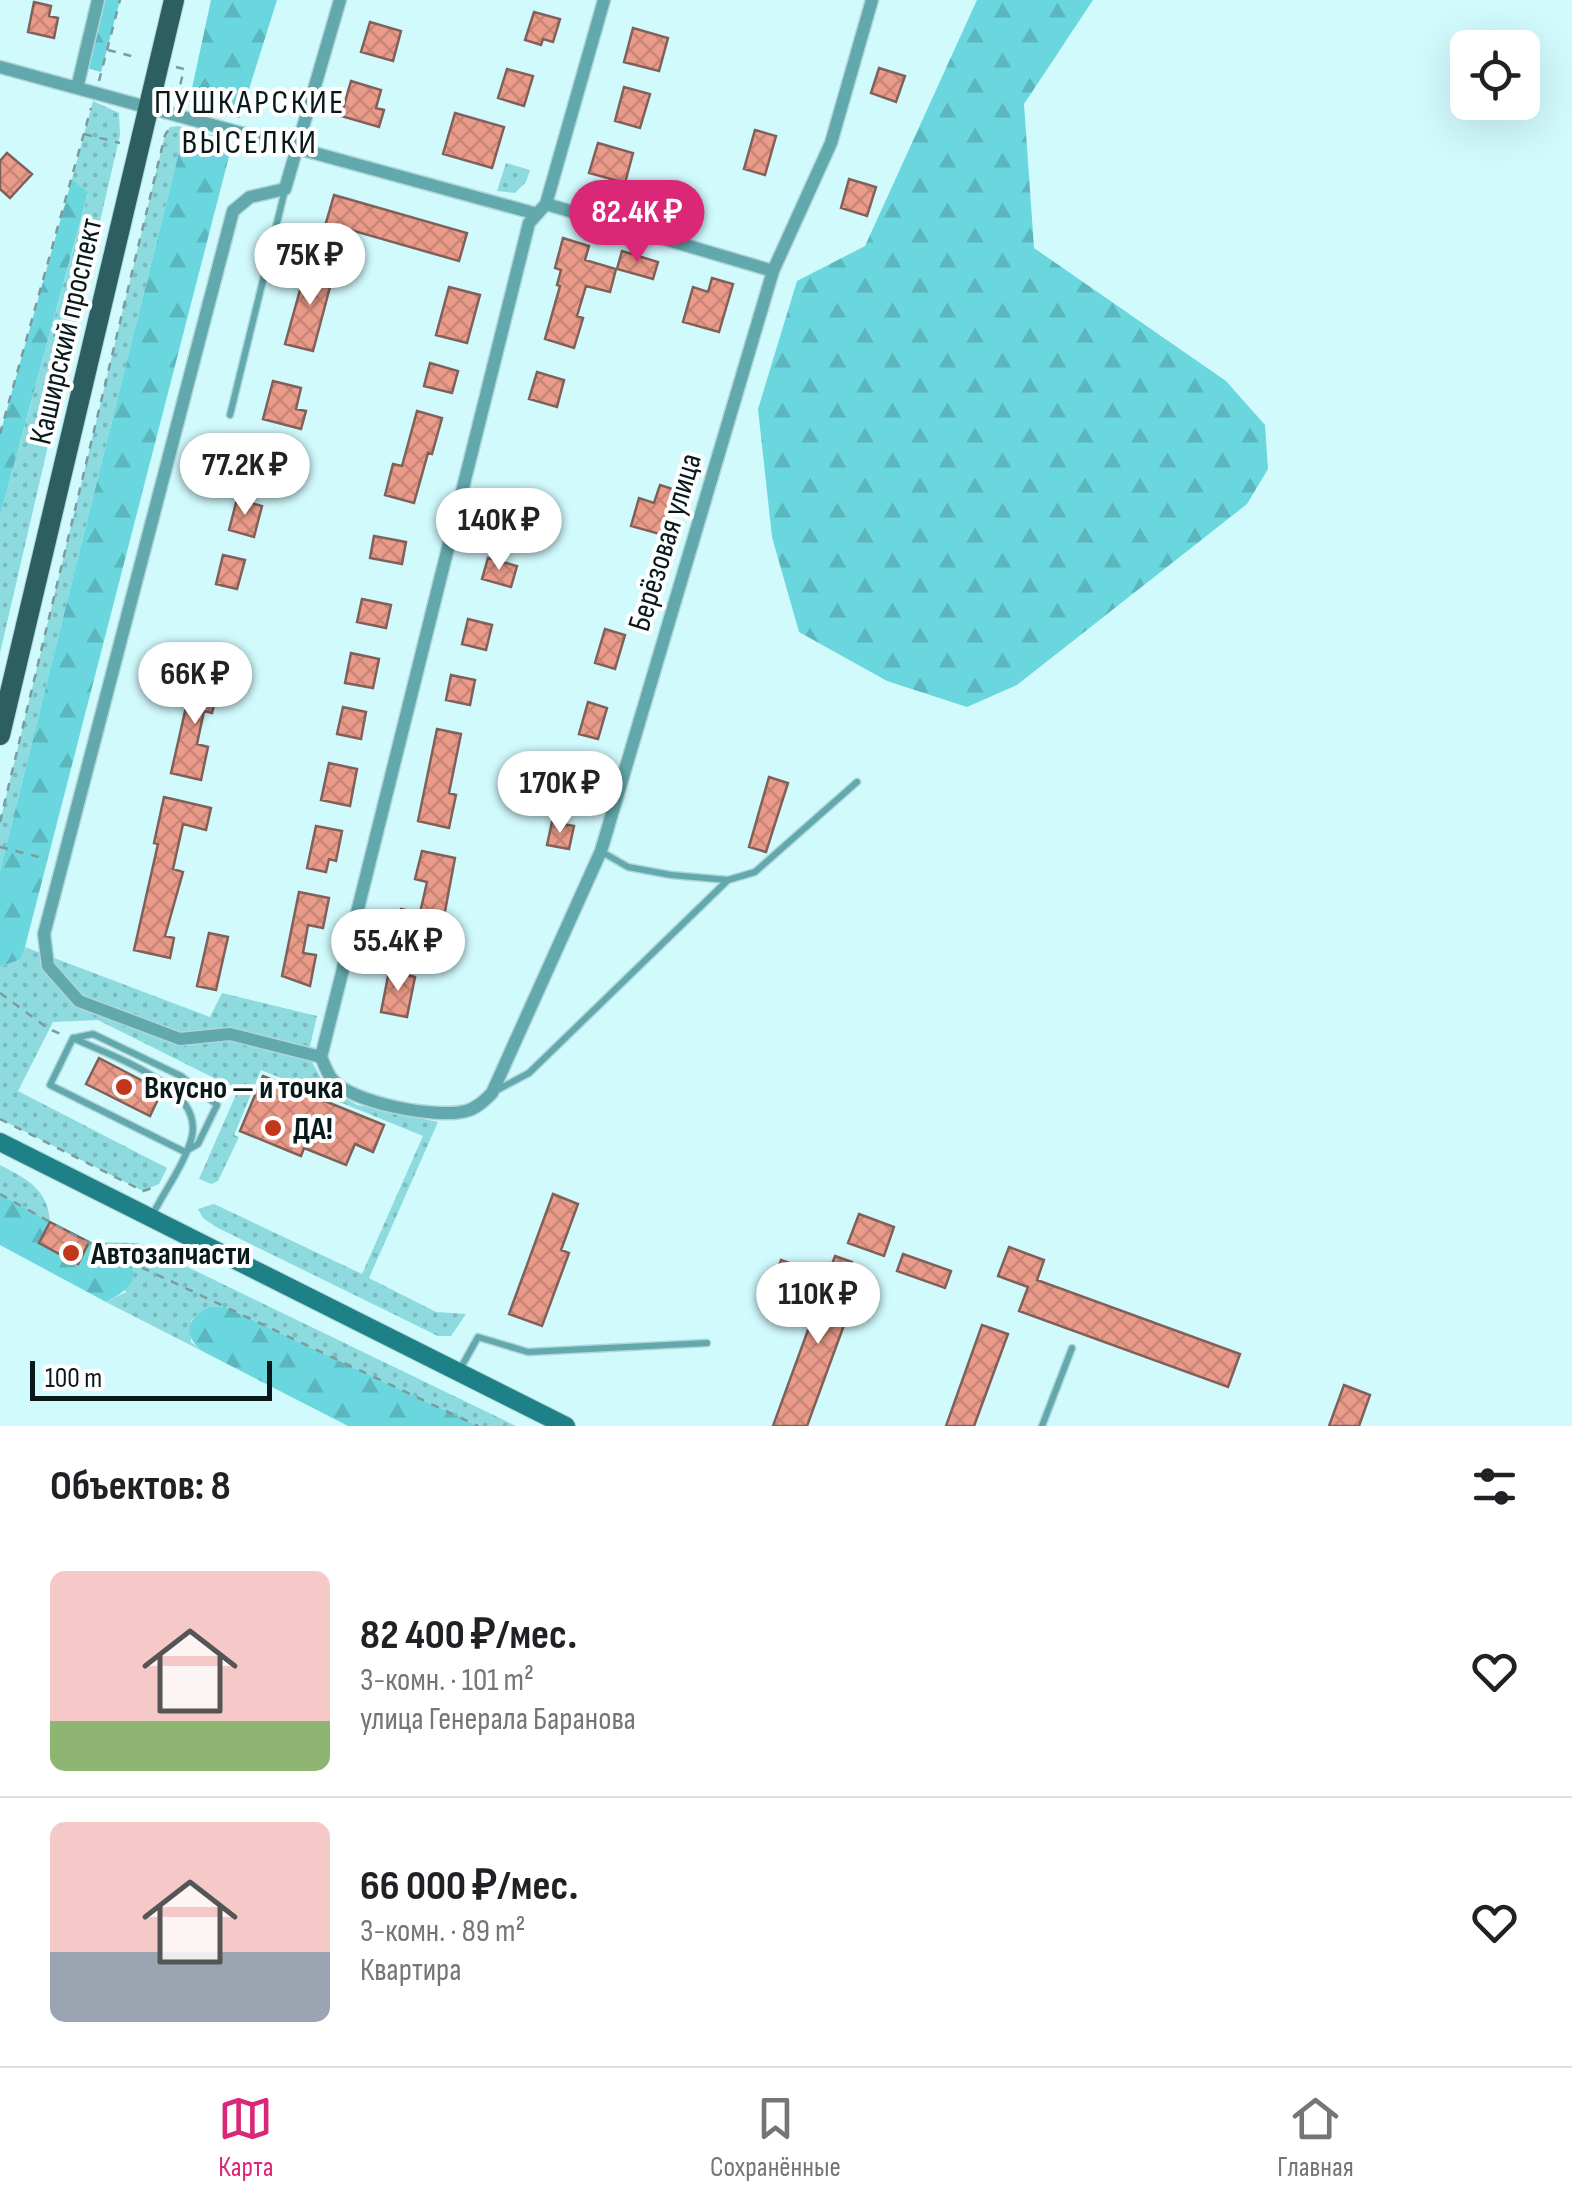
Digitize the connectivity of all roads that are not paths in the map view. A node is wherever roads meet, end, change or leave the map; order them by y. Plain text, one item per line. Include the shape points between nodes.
1 (98, 0) edge
2 (174, 0) edge
3 (340, 0) edge
4 (604, 0) edge
5 (872, 0) edge
6 (0, 67) edge
7 (78, 88) junction
8 (148, 107) junction
9 (297, 146) junction
10 (285, 189) junction
11 (541, 209) junction
12 (774, 270) junction
13 (230, 415) dead end
14 (0, 731) edge
15 (857, 782) dead end
16 (601, 851) junction
17 (728, 880) junction
18 (73, 1038) junction
19 (321, 1057) junction
20 (492, 1094) junction
21 (0, 1142) edge
22 (186, 1152) junction
23 (150, 1219) junction
24 (708, 1343) dead end
25 (1072, 1348) dead end
26 (458, 1372) junction
27 (566, 1426) edge
28 (1042, 1426) edge

1 - 7 street
2 - 8 main road, Каширский проспект
3 - 9 street
4 - 11 street
5 - 12 street, Берёзовая улица via 831,143
6 - 7 street
7 - 8 street
8 - 9 street
8 - 14 main road, Каширский проспект
9 - 10 street
9 - 11 street
10 - 13 lane
10 - 19 street via 250,197 233,211 44,934 48,966 79,1002 180,1039 230,1034
11 - 12 street
11 - 19 street via 529,224
12 - 16 street, Берёзовая улица
15 - 17 lane via 755,872
16 - 17 lane via 628,866
16 - 20 street, Берёзовая улица
17 - 20 lane via 529,1073
18 - 22 lane via 172,1087 194,1122
18 - 22 lane via 50,1084
18 - 22 lane via 93,1034 181,1076 216,1105 198,1144
19 - 20 street via 333,1081 362,1098 438,1114 465,1112
21 - 23 main road
22 - 23 lane
23 - 26 main road
24 - 26 lane via 528,1352 478,1337
25 - 28 lane
26 - 27 main road

